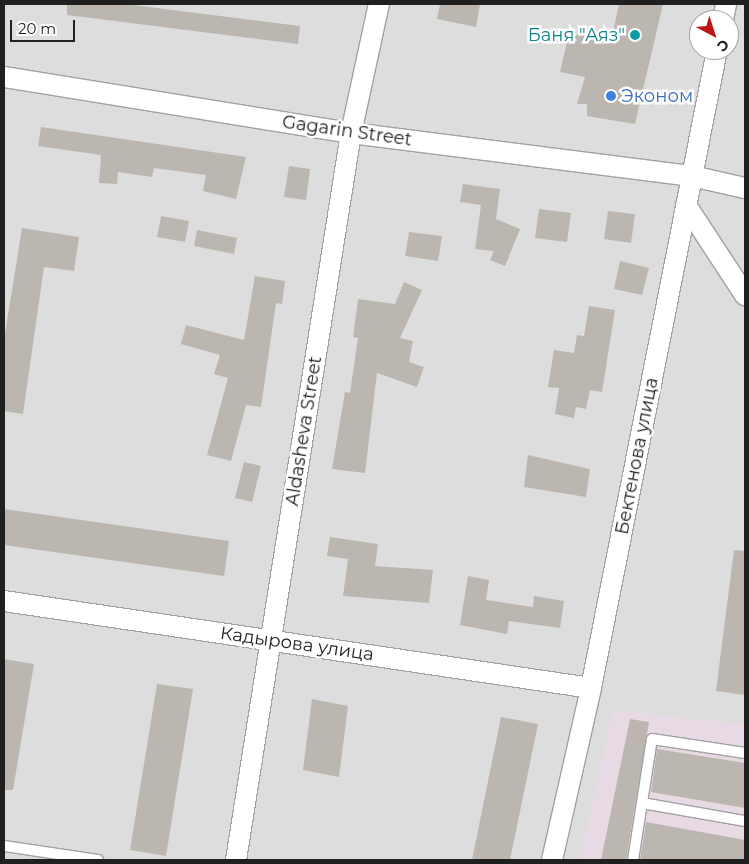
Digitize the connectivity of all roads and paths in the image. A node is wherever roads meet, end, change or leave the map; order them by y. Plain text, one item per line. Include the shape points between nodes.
1 (379, 4) edge
2 (715, 60) edge
3 (4, 77) edge
4 (351, 133) junction
5 (692, 176) junction
6 (745, 188) edge
7 (686, 205) junction
8 (745, 295) edge
9 (4, 601) edge
10 (271, 641) junction
11 (591, 688) junction
12 (745, 753) edge
13 (642, 804) junction
14 (745, 821) edge
15 (4, 846) edge
16 (76, 859) edge
17 (98, 860) edge
18 (236, 860) edge
19 (552, 860) edge
20 (633, 860) edge

1 - 4 street, Aldasheva Street
2 - 5 street, Бектенова улица
3 - 4 street, Gagarin Street
4 - 5 street, Gagarin Street
4 - 10 street, Aldasheva Street
5 - 6 street, Gagarin Street
5 - 7 street, Бектенова улица
7 - 8 street
7 - 11 street, Бектенова улица
9 - 10 street, Кадырова улица
10 - 11 street, Кадырова улица
10 - 18 street, Aldasheva Street
11 - 19 street, Бектенова улица
12 - 13 lane via 652,739
13 - 14 lane
13 - 20 lane
15 - 16 lane
16 - 17 lane

